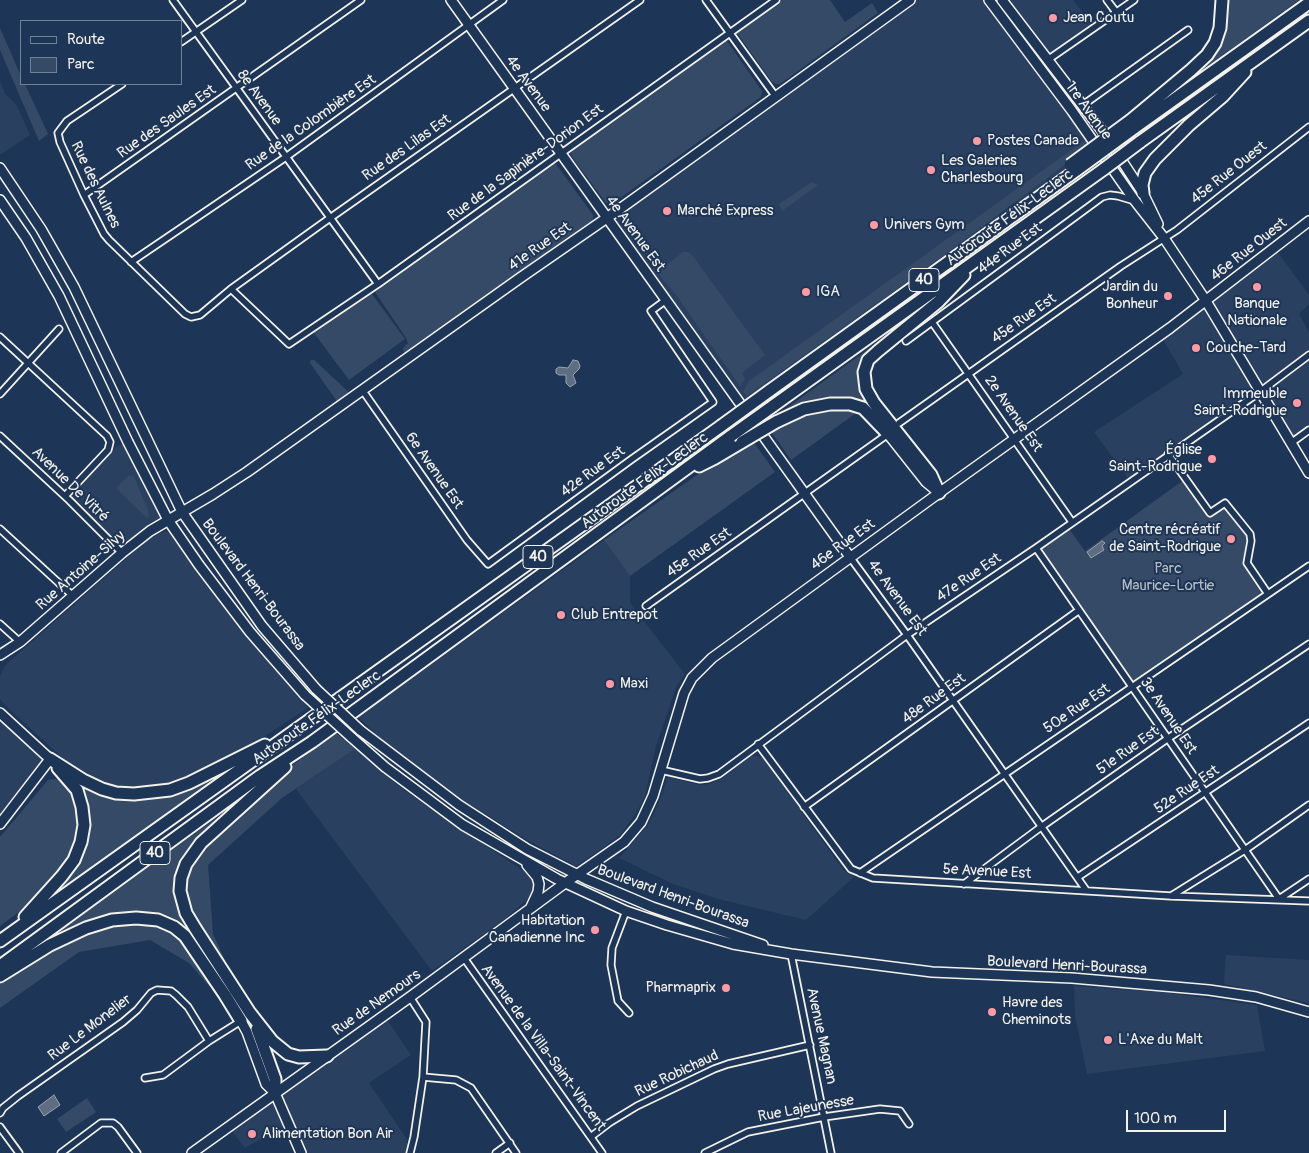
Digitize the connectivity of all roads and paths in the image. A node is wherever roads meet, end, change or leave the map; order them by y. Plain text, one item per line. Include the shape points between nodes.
1 (173, 0) edge
2 (242, 0) edge
3 (362, 0) edge
4 (451, 0) edge
5 (502, 0) edge
6 (640, 0) edge
7 (706, 0) edge
8 (776, 0) edge
9 (910, 0) edge
10 (989, 0) edge
11 (1002, 0) edge
12 (1107, 0) edge
13 (1134, 0) edge
14 (1222, 0) edge
15 (1309, 3) edge
16 (1116, 12) junction
17 (1309, 21) edge
18 (468, 25) junction
19 (1188, 30) dead end
20 (196, 32) junction
21 (730, 32) junction
22 (182, 41) edge
23 (1263, 53) junction
24 (1049, 60) junction
25 (121, 85) edge
26 (237, 88) junction
27 (514, 89) junction
28 (776, 97) junction
29 (1083, 104) junction
30 (1132, 124) junction
31 (1309, 127) edge
32 (560, 154) junction
33 (286, 157) junction
34 (0, 168) edge
35 (582, 185) joint
36 (84, 195) junction
37 (1139, 197) junction
38 (0, 200) edge
39 (330, 218) junction
40 (606, 218) junction
41 (1309, 220) edge
42 (1164, 238) junction
43 (981, 257) junction
44 (131, 262) junction
45 (378, 284) junction
46 (232, 289) junction
47 (666, 300) junction
48 (1206, 300) junction
49 (191, 317) joint
50 (932, 322) junction
51 (59, 329) dead end
52 (0, 337) edge
53 (906, 341) dead end
54 (1309, 355) edge
55 (28, 363) junction
56 (968, 374) junction
57 (363, 391) junction
58 (1261, 391) junction
59 (0, 394) edge
60 (899, 423) dead end
61 (1309, 430) edge
62 (888, 434) junction
63 (0, 436) edge
64 (1015, 439) junction
65 (1291, 443) junction
66 (1168, 454) junction
67 (1309, 473) edge
68 (677, 476) junction
69 (805, 493) junction
70 (938, 493) junction
71 (64, 496) junction
72 (182, 512) junction
73 (168, 520) junction
74 (1072, 522) junction
75 (0, 529) edge
76 (1036, 548) junction
77 (122, 553) junction
78 (850, 557) junction
79 (488, 564) joint
80 (1309, 566) edge
81 (1268, 594) junction
82 (73, 596) junction
83 (646, 606) dead end
84 (1078, 611) junction
85 (0, 624) edge
86 (907, 635) junction
87 (20, 642) junction
88 (1309, 644) edge
89 (2, 654) edge
90 (0, 664) edge
91 (1132, 687) junction
92 (953, 700) junction
93 (0, 713) edge
94 (1309, 723) edge
95 (295, 730) junction
96 (1167, 739) junction
97 (312, 742) junction
98 (758, 744) junction
99 (50, 760) junction
100 (661, 770) junction
101 (1005, 774) junction
102 (1205, 793) junction
103 (1309, 806) edge
104 (804, 807) junction
105 (0, 824) edge
106 (1041, 827) junction
107 (1245, 850) junction
108 (524, 861) junction
109 (860, 873) junction
110 (577, 875) junction
111 (1078, 878) junction
112 (1309, 878) edge
113 (565, 883) junction
114 (964, 884) junction
115 (1086, 890) junction
116 (1171, 896) junction
117 (1279, 899) junction
118 (1309, 901) edge
119 (531, 909) junction
120 (626, 911) junction
121 (11, 934) junction
122 (0, 941) edge
123 (791, 954) junction
124 (464, 958) junction
125 (0, 966) edge
126 (0, 976) edge
127 (410, 997) junction
128 (1309, 1012) edge
129 (250, 1013) junction
130 (629, 1013) dead end
131 (241, 1021) junction
132 (209, 1041) junction
133 (810, 1045) junction
134 (327, 1056) junction
135 (422, 1077) junction
136 (145, 1078) dead end
137 (275, 1093) junction
138 (0, 1113) edge
139 (824, 1117) junction
140 (909, 1124) dead end
141 (0, 1127) edge
142 (592, 1136) junction
143 (510, 1143) junction
144 (19, 1153) edge
145 (61, 1153) edge
146 (137, 1153) edge
147 (192, 1153) edge
148 (301, 1153) edge
149 (410, 1153) edge
150 (496, 1153) edge
151 (516, 1153) edge
152 (602, 1153) edge
153 (705, 1153) edge
154 (830, 1153) edge

1 - 20 street, 8e Avenue
2 - 20 street
3 - 26 street, Rue des Saules Est
4 - 18 street, 4e Avenue
5 - 18 street, Rue de la Colombière Est
6 - 27 street, Rue des Lilas Est
7 - 21 street
8 - 21 street, Rue de la Sapinière-Dorion Est
9 - 28 street, 41e Rue Est
10 - 37 street, 1re Avenue
11 - 24 street, 1re Avenue
12 - 16 street
13 - 16 street
14 - 30 highway via 1220,28 1207,55
15 - 30 highway, Autoroute Félix-Leclerc / 40
16 - 24 street
17 - 23 highway, Autoroute Félix-Leclerc / 40
18 - 27 street, 4e Avenue
18 - 33 street, Rue de la Colombière Est
19 - 29 street
20 - 22 street
20 - 26 street, 8e Avenue
21 - 28 street
21 - 32 street, Rue de la Sapinière-Dorion Est
23 - 37 highway via 1223,96 1155,159 1145,172
23 - 43 highway, Autoroute Félix-Leclerc / 40, bridge
24 - 29 street, 1re Avenue
25 - 36 street, Rue des Aulnes via 67,121 58,133
26 - 33 street, 8e Avenue
26 - 36 street, Rue des Saules Est
27 - 32 street, 4e Avenue
27 - 39 street, Rue des Lilas Est
28 - 40 street, 41e Rue Est
29 - 37 street, 1re Avenue
30 - 95 highway, Autoroute Félix-Leclerc / 40, bridge via 916,285
31 - 42 street, 45e Rue Ouest
32 - 35 street, 4e Avenue
32 - 45 street, Rue de la Sapinière-Dorion Est
33 - 39 street, 8e Avenue
33 - 44 street, Rue de la Colombière Est
34 - 72 street, Boulevard Henri-Bourassa via 70,280
35 - 40 street, 4e Avenue Est
36 - 44 street, Rue des Aulnes via 104,234
37 - 42 street, 1re Avenue
37 - 50 street, 44e Rue Est via 1102,197
38 - 73 street, Boulevard Henri-Bourassa via 46,272
39 - 45 street, 8e Avenue
39 - 46 street, Rue des Lilas Est
40 - 47 street, 4e Avenue Est
40 - 57 street, 41e Rue Est
41 - 48 street, 46e Rue Ouest
42 - 48 street, 1re Avenue
42 - 56 street, 45e Rue Est
43 - 68 highway, Autoroute Félix-Leclerc / 40, bridge
43 - 70 highway via 938,302 873,355 864,372 866,389 874,403 931,475
44 - 49 street, Rue des Aulnes
45 - 46 street, Rue de la Sapinière-Dorion Est via 288,344
46 - 49 street, Rue des Lilas Est via 200,315
47 - 69 street, 4e Avenue Est
47 - 79 street, 42e Rue Est via 651,311 713,402
48 - 58 street, 1re Avenue
48 - 64 street, 46e Rue Est
50 - 53 street, 44e Rue Est
50 - 56 street, 2e Avenue Est
51 - 55 street
52 - 55 street
54 - 58 street, 47e Rue Est
55 - 59 street
55 - 71 street via 110,442 108,450
56 - 60 street, 45e Rue Est
56 - 64 street, 2e Avenue Est
57 - 72 street, 41e Rue Est via 247,472
57 - 79 street, 6e Avenue Est via 467,540
58 - 65 street, 1re Avenue
58 - 66 street, 47e Rue Est
61 - 65 street
62 - 68 highway, bridge via 863,408 850,404 804,409
62 - 69 street, 45e Rue Est
62 - 70 street
63 - 71 street, Avenue De Vitré
64 - 70 street, 46e Rue Est
64 - 74 street, 2e Avenue Est
65 - 67 street, 1re Avenue
66 - 74 street, 47e Rue Est
66 - 81 street via 1210,513 1226,503 1250,534 1247,563
68 - 97 highway, Autoroute Félix-Leclerc / 40
69 - 78 street, 4e Avenue Est
69 - 83 street, 45e Rue Est
70 - 78 street, 46e Rue Est
71 - 77 street, Avenue De Vitré
72 - 73 street, Rue Antoine-Silvy
72 - 110 street, Boulevard Henri-Bourassa, bridge via 262,626 316,689 360,730 468,810 527,849
73 - 77 street, Rue Antoine-Silvy
73 - 108 street, Boulevard Henri-Bourassa, bridge via 250,632 305,695 385,767 463,825
74 - 76 street, 47e Rue Est
75 - 82 street
76 - 84 street, 3e Avenue Est
76 - 86 street, 47e Rue Est
77 - 82 street, Rue Antoine-Silvy
78 - 86 street, 4e Avenue Est
78 - 100 street, 46e Rue Est via 699,669 677,711
80 - 81 street, 50e Rue Est
81 - 91 street, 50e Rue Est
82 - 87 street, Rue Antoine-Silvy
84 - 91 street, 3e Avenue Est
84 - 92 street, 48e Rue Est
85 - 87 street
86 - 92 street, 4e Avenue Est
86 - 98 street, 47e Rue Est
87 - 89 street, Rue Antoine-Silvy
88 - 96 street, 51e Rue Est
89 - 90 street
91 - 96 street, 3e Avenue Est
91 - 101 street, 50e Rue Est
92 - 101 street, 4e Avenue Est
92 - 104 street, 48e Rue Est
93 - 99 street
94 - 102 street, 52e Rue Est
95 - 99 highway via 189,783 152,793 116,793 102,789
95 - 121 highway, Autoroute Félix-Leclerc / 40
96 - 102 street, 3e Avenue Est
96 - 106 street, 51e Rue Est
97 - 125 highway, Autoroute Félix-Leclerc / 40 via 260,776
97 - 129 highway via 201,844 186,864 181,878 180,890 186,913
98 - 100 street, 47e Rue Est via 719,774 708,778 692,778
98 - 104 street, 5e Avenue Est
99 - 105 street
99 - 121 highway via 76,790 84,825 81,842 74,860 62,876
100 - 110 street, 46e Rue Est via 648,809 633,832
101 - 106 street, 4e Avenue Est
101 - 109 street, 50e Rue Est
102 - 107 street, 3e Avenue Est
102 - 111 street, 52e Rue Est
103 - 107 street
104 - 109 street, 5e Avenue Est via 851,869
106 - 111 street, 4e Avenue Est
106 - 114 street, 51e Rue Est
107 - 116 street
107 - 117 street, 3e Avenue Est
108 - 113 street, Boulevard Henri-Bourassa
108 - 119 street via 539,884
109 - 114 street, 5e Avenue Est via 900,881
110 - 113 street, Rue de Nemours
110 - 123 street, Boulevard Henri-Bourassa via 652,907
111 - 115 street, 4e Avenue Est
112 - 117 street
113 - 119 street, Rue de Nemours
113 - 120 street, Boulevard Henri-Bourassa
114 - 115 street, 5e Avenue Est
115 - 116 street, 5e Avenue Est
116 - 117 street, 5e Avenue Est
117 - 118 street, 5e Avenue Est
119 - 124 street, Rue de Nemours
120 - 123 street, Boulevard Henri-Bourassa via 733,944
120 - 130 street via 612,948 611,965 618,1001
121 - 122 highway, Autoroute Félix-Leclerc / 40
123 - 128 street, Boulevard Henri-Bourassa via 932,972 1072,978 1209,990 1256,997
123 - 133 street, Avenue Magnan
124 - 127 street, Rue de Nemours
124 - 142 street, Avenue de la Villa-Saint-Vincent
126 - 131 highway via 50,945 86,928 112,920 158,920 185,936
127 - 134 street, Rue de Nemours
127 - 135 street via 426,1022
129 - 134 highway via 272,1041 288,1054
129 - 137 highway via 275,1079
131 - 132 street
131 - 137 street via 266,1084
132 - 136 street via 163,1075
132 - 138 street, Rue Le Monelier via 188,1007 176,995 171,991 157,990 123,1022 18,1096
133 - 139 street, Avenue Magnan
133 - 142 street, Rue Robichaud via 714,1069 637,1106
134 - 137 street, Rue de Nemours
135 - 143 street via 456,1080 470,1088
135 - 149 street
137 - 147 street, Rue de Nemours
137 - 148 street
139 - 140 street, Rue Lajeunesse via 880,1109 900,1111
139 - 153 street, Rue Lajeunesse via 748,1132
139 - 154 street, Avenue Magnan
141 - 144 street
142 - 152 street, Avenue de la Villa-Saint-Vincent
143 - 150 street
143 - 151 street
145 - 146 street via 101,1123 107,1123 118,1127

